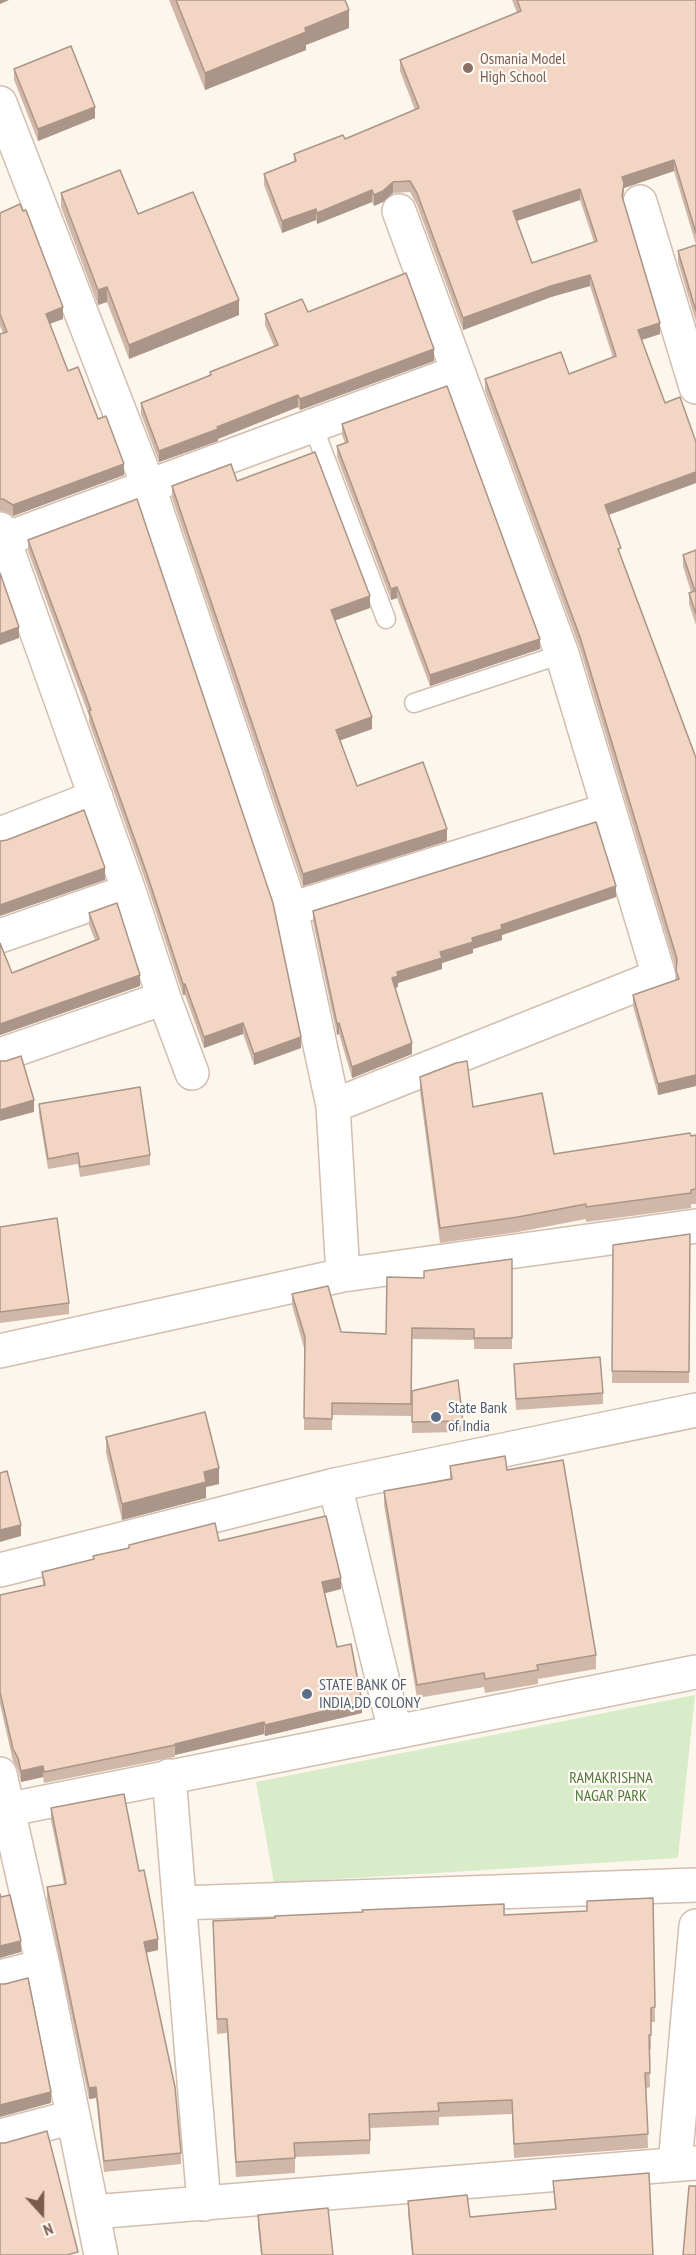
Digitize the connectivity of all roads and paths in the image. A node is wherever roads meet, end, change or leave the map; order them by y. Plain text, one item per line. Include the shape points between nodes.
1 (0, 103) edge
2 (640, 202) dead end
3 (399, 212) dead end
4 (458, 372) junction
5 (696, 387) edge
6 (313, 426) junction
7 (148, 485) junction
8 (1, 536) edge
9 (386, 619) dead end
10 (562, 654) junction
11 (414, 703) dead end
12 (96, 797) junction
13 (609, 810) junction
14 (0, 834) edge
15 (129, 891) junction
16 (291, 909) junction
17 (0, 936) edge
18 (164, 998) junction
19 (0, 1054) edge
20 (192, 1073) dead end
21 (333, 1106) junction
22 (696, 1226) edge
23 (343, 1275) junction
24 (0, 1351) edge
25 (696, 1410) edge
26 (335, 1485) junction
27 (0, 1570) edge
28 (696, 1672) edge
29 (395, 1731) junction
30 (0, 1774) edge
31 (169, 1776) junction
32 (4, 1810) edge
33 (696, 1885) edge
34 (180, 1903) junction
35 (696, 1926) edge
36 (43, 1966) junction
37 (0, 1977) edge
38 (73, 2117) junction
39 (0, 2136) edge
40 (685, 2163) edge
41 (204, 2204) junction
42 (93, 2212) junction
43 (101, 2255) edge

1 - 7 street
2 - 5 street
3 - 4 street
4 - 6 street
4 - 10 street
6 - 7 street
6 - 9 lane
7 - 8 street
7 - 16 street
8 - 12 street
10 - 11 lane
10 - 13 street
12 - 14 street
12 - 15 street
13 - 16 street
13 - 21 street via 659,976
15 - 17 street
15 - 18 street
16 - 21 street
18 - 19 street
18 - 20 street
21 - 23 street
22 - 23 street
23 - 24 street
25 - 26 street
26 - 27 street
26 - 29 street
28 - 29 street
29 - 31 street
30 - 32 street
31 - 32 street
31 - 34 street
32 - 36 street
33 - 34 street
34 - 41 street
35 - 40 street
36 - 37 street
36 - 38 street
38 - 39 street
38 - 42 street
40 - 41 street
41 - 42 street
42 - 43 street

